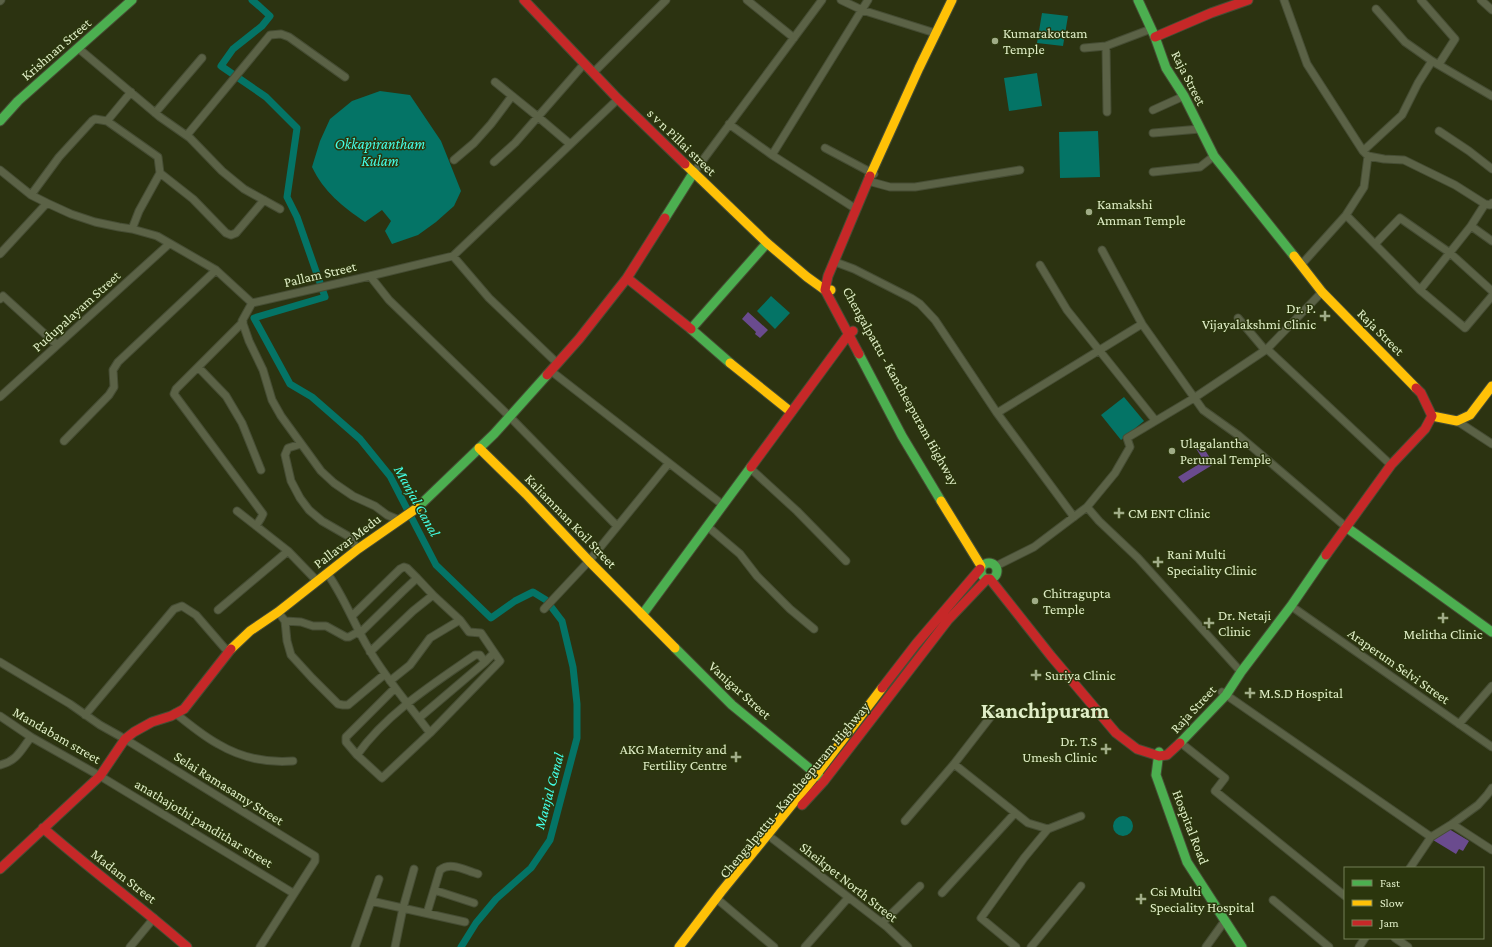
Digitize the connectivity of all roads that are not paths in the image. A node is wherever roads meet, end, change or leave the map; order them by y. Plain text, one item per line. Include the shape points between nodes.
1 (132, 0) edge
2 (524, 0) edge
3 (666, 0) edge
4 (747, 0) edge
5 (822, 0) edge
6 (842, 0) edge
7 (868, 0) edge
8 (952, 0) edge
9 (957, 0) edge
10 (1138, 0) edge
11 (1248, 0) edge
12 (1284, 0) edge
13 (1421, 0) edge
14 (1481, 0) edge
15 (1376, 9) dead end
16 (862, 10) junction
17 (1492, 10) edge
18 (939, 32) junction
19 (1153, 33) junction
20 (794, 38) junction
21 (1106, 46) junction
22 (78, 48) junction
23 (1084, 48) dead end
24 (202, 58) dead end
25 (1436, 63) junction
26 (584, 64) junction
27 (593, 73) junction
28 (345, 77) dead end
29 (495, 82) dead end
30 (131, 92) junction
31 (512, 96) junction
32 (1184, 96) junction
33 (1492, 96) edge
34 (618, 99) junction
35 (1153, 110) dead end
36 (1107, 112) dead end
37 (155, 113) junction
38 (537, 116) junction
39 (0, 121) edge
40 (107, 122) junction
41 (729, 124) junction
42 (1200, 130) junction
43 (1439, 131) dead end
44 (1153, 133) dead end
45 (186, 136) junction
46 (570, 144) junction
47 (825, 148) dead end
48 (1366, 154) junction
49 (772, 155) junction
50 (1214, 156) junction
51 (454, 160) dead end
52 (494, 162) dead end
53 (1492, 169) edge
54 (0, 170) edge
55 (1020, 170) dead end
56 (694, 172) junction
57 (1153, 172) dead end
58 (160, 173) junction
59 (872, 178) junction
60 (31, 195) junction
61 (264, 200) junction
62 (1489, 203) edge
63 (47, 204) junction
64 (280, 209) dead end
65 (856, 209) junction
66 (1346, 214) junction
67 (1470, 226) junction
68 (132, 229) junction
69 (1492, 241) edge
70 (767, 243) junction
71 (169, 244) junction
72 (1375, 244) junction
73 (1102, 250) dead end
74 (1450, 253) junction
75 (0, 254) edge
76 (453, 256) junction
77 (838, 263) junction
78 (1040, 264) dead end
79 (1301, 265) junction
80 (216, 270) junction
81 (370, 276) junction
82 (828, 276) junction
83 (807, 277) junction
84 (627, 278) junction
85 (828, 290) junction
86 (1420, 290) junction
87 (1492, 291) edge
88 (1322, 292) junction
89 (1492, 296) edge
90 (0, 299) edge
91 (252, 303) junction
92 (1238, 318) dead end
93 (243, 322) junction
94 (1142, 324) junction
95 (691, 329) junction
96 (851, 333) junction
97 (57, 345) junction
98 (1266, 349) junction
99 (1100, 350) junction
100 (557, 363) junction
101 (198, 367) junction
102 (551, 371) junction
103 (1492, 386) edge
104 (0, 397) edge
105 (1194, 398) junction
106 (791, 412) junction
107 (997, 413) junction
108 (509, 416) junction
109 (1432, 416) junction
110 (1155, 420) junction
111 (1457, 421) junction
112 (64, 441) dead end
113 (301, 444) junction
114 (1492, 444) edge
115 (479, 448) junction
116 (669, 464) junction
117 (1391, 465) junction
118 (750, 468) junction
119 (261, 470) dead end
120 (723, 505) junction
121 (1087, 507) junction
122 (237, 511) dead end
123 (1074, 517) junction
124 (399, 520) junction
125 (256, 526) junction
126 (617, 526) junction
127 (707, 526) junction
128 (1346, 527) junction
129 (358, 549) junction
130 (288, 551) junction
131 (589, 561) junction
132 (846, 561) dead end
133 (982, 566) junction
134 (996, 566) junction
135 (327, 573) junction
136 (417, 578) junction
137 (990, 578) junction
138 (317, 581) junction
139 (433, 595) junction
140 (1291, 606) junction
141 (544, 609) dead end
142 (218, 610) dead end
143 (278, 612) junction
144 (642, 615) junction
145 (352, 616) junction
146 (460, 620) junction
147 (285, 621) junction
148 (814, 629) dead end
149 (1492, 632) edge
150 (359, 633) junction
151 (228, 652) junction
152 (370, 652) junction
153 (494, 652) junction
154 (0, 662) edge
155 (485, 662) junction
156 (1241, 672) junction
157 (385, 674) junction
158 (390, 681) junction
159 (1492, 686) edge
160 (395, 688) junction
161 (1224, 693) junction
162 (407, 704) junction
163 (175, 713) junction
164 (85, 714) junction
165 (992, 715) dead end
166 (0, 716) edge
167 (419, 718) junction
168 (1459, 724) junction
169 (430, 732) junction
170 (31, 737) junction
171 (125, 739) junction
172 (1181, 743) junction
173 (1492, 748) edge
174 (1159, 754) junction
175 (357, 755) junction
176 (293, 761) dead end
177 (0, 764) edge
178 (954, 764) junction
179 (816, 775) junction
180 (100, 776) junction
181 (824, 781) junction
182 (1492, 788) edge
183 (1015, 813) junction
184 (1081, 816) dead end
185 (906, 821) dead end
186 (1452, 824) junction
187 (43, 828) junction
188 (1048, 829) junction
189 (1431, 837) junction
190 (772, 840) junction
191 (1492, 850) edge
192 (1411, 867) edge
193 (0, 869) edge
194 (414, 869) dead end
195 (478, 874) dead end
196 (379, 878) dead end
197 (920, 886) dead end
198 (1081, 886) dead end
199 (434, 890) junction
200 (293, 893) junction
201 (942, 893) dead end
202 (1344, 895) edge
203 (848, 898) junction
204 (718, 900) junction
205 (1273, 900) dead end
206 (371, 901) junction
207 (474, 903) dead end
208 (402, 908) junction
209 (428, 913) junction
210 (154, 918) junction
211 (465, 922) dead end
212 (1224, 922) junction
213 (882, 923) junction
214 (1396, 939) edge
215 (130, 947) edge
216 (187, 947) edge
217 (260, 947) edge
218 (354, 947) edge
219 (396, 947) edge
220 (679, 947) edge
221 (687, 947) edge
222 (774, 947) edge
223 (805, 947) edge
224 (908, 947) edge
225 (1016, 947) edge
226 (1031, 947) edge
227 (1206, 947) edge
228 (1242, 947) edge
229 (1329, 947) edge
230 (1408, 947) edge

1 - 22 main road, Krishnan Street
2 - 26 main road, s v n Pillai street
3 - 27 street
4 - 20 street
5 - 20 street
6 - 16 street
7 - 16 street
8 - 18 main road
9 - 18 main road
10 - 19 main road, Raja Street
11 - 19 main road
12 - 48 street via 1307,64
13 - 25 street via 1455,39
14 - 17 street
15 - 25 street via 1405,42
16 - 18 street
16 - 49 street
18 - 59 main road
19 - 21 street
19 - 32 main road, Raja Street via 1166,68
20 - 41 street
21 - 23 street
21 - 36 street
22 - 30 street
22 - 39 main road, Krishnan Street via 18,101
24 - 37 street
25 - 33 street
25 - 48 street via 1418,83 1402,115
26 - 27 main road, s v n Pillai street
26 - 38 street
27 - 34 main road, s v n Pillai street
28 - 45 street via 289,37 276,33 270,35
29 - 31 street
30 - 37 street
30 - 40 street
31 - 38 street
31 - 51 street via 474,143
32 - 35 street
32 - 42 main road, Raja Street
34 - 46 street
34 - 56 main road, s v n Pillai street
37 - 45 street
38 - 46 street
38 - 52 street via 515,143
40 - 58 street via 158,158
40 - 60 street via 95,118
41 - 49 street
41 - 56 street
42 - 44 street
42 - 50 main road, Raja Street
43 - 53 street
45 - 61 street via 222,171 244,189
46 - 76 street
47 - 59 street
48 - 62 street via 1384,159 1404,160
48 - 66 street via 1364,187
49 - 65 street
50 - 57 street via 1200,167
50 - 79 main road, Raja Street
54 - 60 street
55 - 59 street via 915,187 890,187
56 - 70 main road, s v n Pillai street
56 - 84 main road, Pallavar Medu
58 - 61 street via 193,199 230,235 236,233
58 - 68 street
59 - 65 main road
59 - 77 main road, Chengalpattu - Kancheepuram Highway
60 - 63 street
61 - 64 street
62 - 67 street
63 - 68 street via 95,222
63 - 75 street
65 - 82 main road
66 - 72 street
66 - 79 street
67 - 69 street
67 - 74 street
68 - 71 street via 157,236
70 - 83 main road, s v n Pillai street
70 - 95 main road
71 - 80 street
71 - 97 street, Pudupalayam Street
72 - 74 street via 1400,218
72 - 86 street
73 - 94 street
74 - 86 street
74 - 87 street
76 - 81 street, Pallam Street
76 - 100 street via 489,298
77 - 85 main road, Chengalpattu - Kancheepuram Highway
77 - 107 street via 882,282 920,304 935,320
78 - 99 street via 1067,310
79 - 88 main road, Raja Street
80 - 91 street
80 - 112 street via 118,362 113,370 114,387 109,395
81 - 91 street, Pallam Street
81 - 108 street via 389,300
82 - 83 main road via 816,280
82 - 85 main road
83 - 85 main road, s v n Pillai street
84 - 95 main road
84 - 100 main road, Pallavar Medu
85 - 96 main road, Chengalpattu - Kancheepuram Highway
86 - 89 street via 1465,328
88 - 98 street
88 - 109 main road, Raja Street via 1421,393
90 - 97 street via 3,296
91 - 93 street
92 - 98 street
93 - 101 street
93 - 113 street via 263,370 272,400
94 - 99 street
94 - 105 street
95 - 106 main road via 742,374
96 - 106 main road
96 - 133 main road, Chengalpattu - Kancheepuram Highway
97 - 104 street, Pudupalayam Street
98 - 105 street
98 - 117 street
99 - 107 street
99 - 110 street
100 - 102 main road, Pallavar Medu
101 - 119 street via 226,396 242,423
101 - 125 street via 176,389 174,397 263,514
102 - 108 main road, Pallavar Medu
102 - 116 street
103 - 111 main road via 1470,415
105 - 110 street
105 - 128 street via 1203,410 1238,435
106 - 118 main road
107 - 123 street
108 - 115 main road, Pallavar Medu
108 - 126 street
109 - 111 main road
109 - 117 main road, Raja Street via 1425,429
110 - 121 street via 1127,438 1130,447 1115,473
111 - 114 street
113 - 124 street via 334,483 352,496
113 - 129 street via 288,448 285,455 291,481 300,498 322,521 348,536
115 - 124 main road, Pallavar Medu via 420,506
115 - 131 main road, Kaliamman Koil Street
116 - 120 street
116 - 126 street
117 - 128 main road, Raja Street
118 - 120 main road
118 - 132 street
120 - 127 main road
121 - 123 street
121 - 156 street via 1138,558
122 - 125 street
123 - 134 street via 1034,547
124 - 129 main road, Pallavar Medu
125 - 130 street
126 - 131 street
127 - 144 main road
127 - 148 street via 740,554 757,576
128 - 140 main road, Raja Street
128 - 149 main road
129 - 135 main road, Pallavar Medu
130 - 138 street
130 - 142 street
131 - 141 street
131 - 144 main road, Kaliamman Koil Street
133 - 134 main road via 992,563
133 - 137 main road via 982,576
133 - 179 main road via 916,644
134 - 137 main road via 997,572
135 - 138 main road, Pallavar Medu
135 - 145 street
136 - 139 street
136 - 145 street via 407,568 400,569
136 - 150 street
137 - 174 main road via 1120,730 1143,747
137 - 181 main road, Chengalpattu - Kancheepuram Highway via 948,620
138 - 143 main road, Pallavar Medu
139 - 146 street
139 - 152 street
140 - 156 main road, Raja Street
140 - 168 street, Araperum Selvi Street
143 - 147 street
143 - 151 main road, Pallavar Medu via 250,631
144 - 179 main road, Vanigar Street via 732,705
145 - 150 street
146 - 153 street via 469,632 481,633
146 - 158 street via 430,638 410,665
147 - 150 street via 326,626 346,637
147 - 157 street via 291,655 338,704 348,705
150 - 152 street
151 - 163 main road, Pallavar Medu via 195,696 184,708
151 - 164 street via 196,615 182,606 174,609
152 - 157 street
153 - 155 street
153 - 169 street via 500,662
154 - 164 street, Selai Ramasamy Street
155 - 162 street via 480,655 475,655
155 - 167 street
156 - 161 main road, Raja Street
157 - 158 street
158 - 160 street
159 - 168 street
160 - 162 street
160 - 175 street via 346,737 346,742
161 - 172 main road, Raja Street
161 - 174 main road, Raja Street via 1174,744
161 - 189 street
162 - 167 street
162 - 175 street via 366,742
163 - 171 main road, Pallavar Medu via 134,732
163 - 176 street via 218,744 244,756 277,763
164 - 171 street, Selai Ramasamy Street
165 - 178 street
166 - 170 street, Mandabam street
167 - 169 street
168 - 173 street, Araperum Selvi Street
169 - 175 street via 382,778
170 - 177 street via 9,763
170 - 180 street, Mandabam street
171 - 180 main road
171 - 200 street, Selai Ramasamy Street via 315,856 315,861
172 - 174 main road, Raja Street via 1167,755
172 - 202 street via 1225,778 1215,791
174 - 212 main road, Hospital Road via 1156,775 1187,862
178 - 183 street
178 - 185 street
179 - 181 main road, Vanigar Street
179 - 204 main road
180 - 187 main road
180 - 200 street, anathajothi pandithar street
181 - 190 main road, Chengalpattu - Kancheepuram Highway
182 - 186 street via 1478,805
183 - 188 street via 1028,823
183 - 201 street
184 - 188 street
186 - 189 street
186 - 191 street
187 - 193 main road
187 - 210 main road, Madam Street
188 - 225 street via 981,918
189 - 192 street
190 - 203 street, Sheikpet North Street
190 - 204 main road, Chengalpattu - Kancheepuram Highway
194 - 208 street
195 - 199 street via 450,865 445,866 440,870
196 - 206 street
197 - 213 street
198 - 226 street
199 - 207 street
199 - 209 street
200 - 217 street
203 - 213 street, Sheikpet North Street
203 - 223 street
204 - 220 main road
204 - 221 main road, Chengalpattu - Kancheepuram Highway
204 - 222 street
205 - 229 street
206 - 208 street
206 - 218 street
208 - 209 street
208 - 219 street
209 - 211 street
210 - 215 street
210 - 216 main road, Madam Street
212 - 227 street
212 - 228 main road, Hospital Road
213 - 224 street, Sheikpet North Street
214 - 230 street

